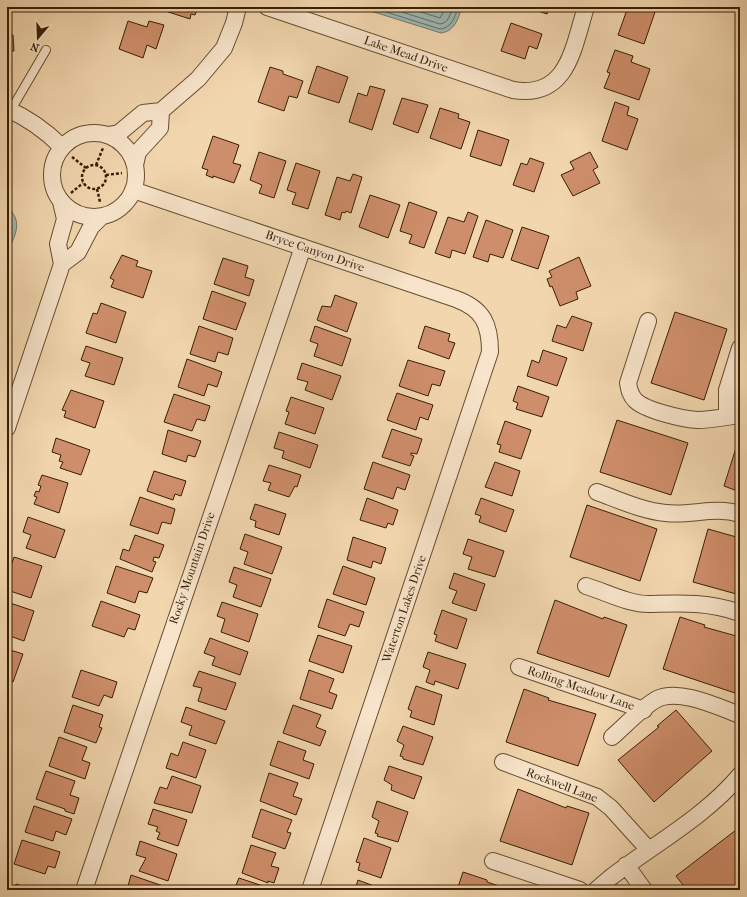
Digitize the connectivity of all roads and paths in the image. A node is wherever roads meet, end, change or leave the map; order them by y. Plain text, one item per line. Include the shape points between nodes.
1 (238, 7) edge
2 (267, 7) edge
3 (586, 7) edge
4 (46, 50) dead end
5 (9, 110) edge
6 (161, 112) junction
7 (108, 135) junction
8 (62, 147) junction
9 (135, 165) junction
10 (89, 188) joint
11 (133, 190) junction
12 (61, 202) junction
13 (102, 216) junction
14 (302, 247) junction
15 (62, 264) junction
16 (648, 321) dead end
17 (488, 326) joint
18 (740, 348) edge
19 (733, 416) edge
20 (7, 428) edge
21 (597, 492) dead end
22 (740, 514) edge
23 (586, 586) dead end
24 (740, 613) edge
25 (519, 667) dead end
26 (644, 710) junction
27 (740, 715) edge
28 (612, 736) dead end
29 (503, 762) dead end
30 (740, 775) edge
31 (648, 849) junction
32 (493, 861) dead end
33 (626, 866) junction
34 (84, 890) edge
35 (310, 890) edge
36 (580, 890) edge
37 (596, 890) edge
38 (644, 890) edge

1 - 6 street via 224,48 198,79
2 - 3 street, Lake Mead Drive via 512,90 526,92 546,88 566,68
4 - 5 lane
5 - 8 street via 40,128
6 - 7 street via 143,113 119,133
6 - 9 street via 160,128 138,152
7 - 8 street via 83,134
7 - 9 street via 120,142 129,152
8 - 12 street via 55,157 51,175 52,185
9 - 11 street via 136,178
10 - 10 path via 97,189 105,182 106,175 100,166 92,164 83,170 82,180
11 - 13 street via 118,210
11 - 14 street, Bryce Canyon Drive
12 - 13 street via 80,215
12 - 15 street via 65,219 58,244
13 - 15 street via 91,227 78,252
14 - 17 street, Bryce Canyon Drive via 468,303
14 - 34 street, Rocky Mountain Drive
15 - 20 street
16 - 19 street via 628,383 635,400 646,407 685,418 702,420
17 - 35 street, Waterton Lakes Drive via 490,352
18 - 19 street via 726,390
21 - 22 street via 662,513 720,510
23 - 24 street via 634,602 704,603
25 - 26 street, Rolling Meadow Lane
26 - 27 street, Rolling Meadow Lane via 657,700 674,695
26 - 28 street, Rolling Meadow Lane
29 - 31 street, Rockwell Lane via 598,797
30 - 31 street via 722,796
31 - 33 street
32 - 36 street
33 - 37 street
33 - 38 street

